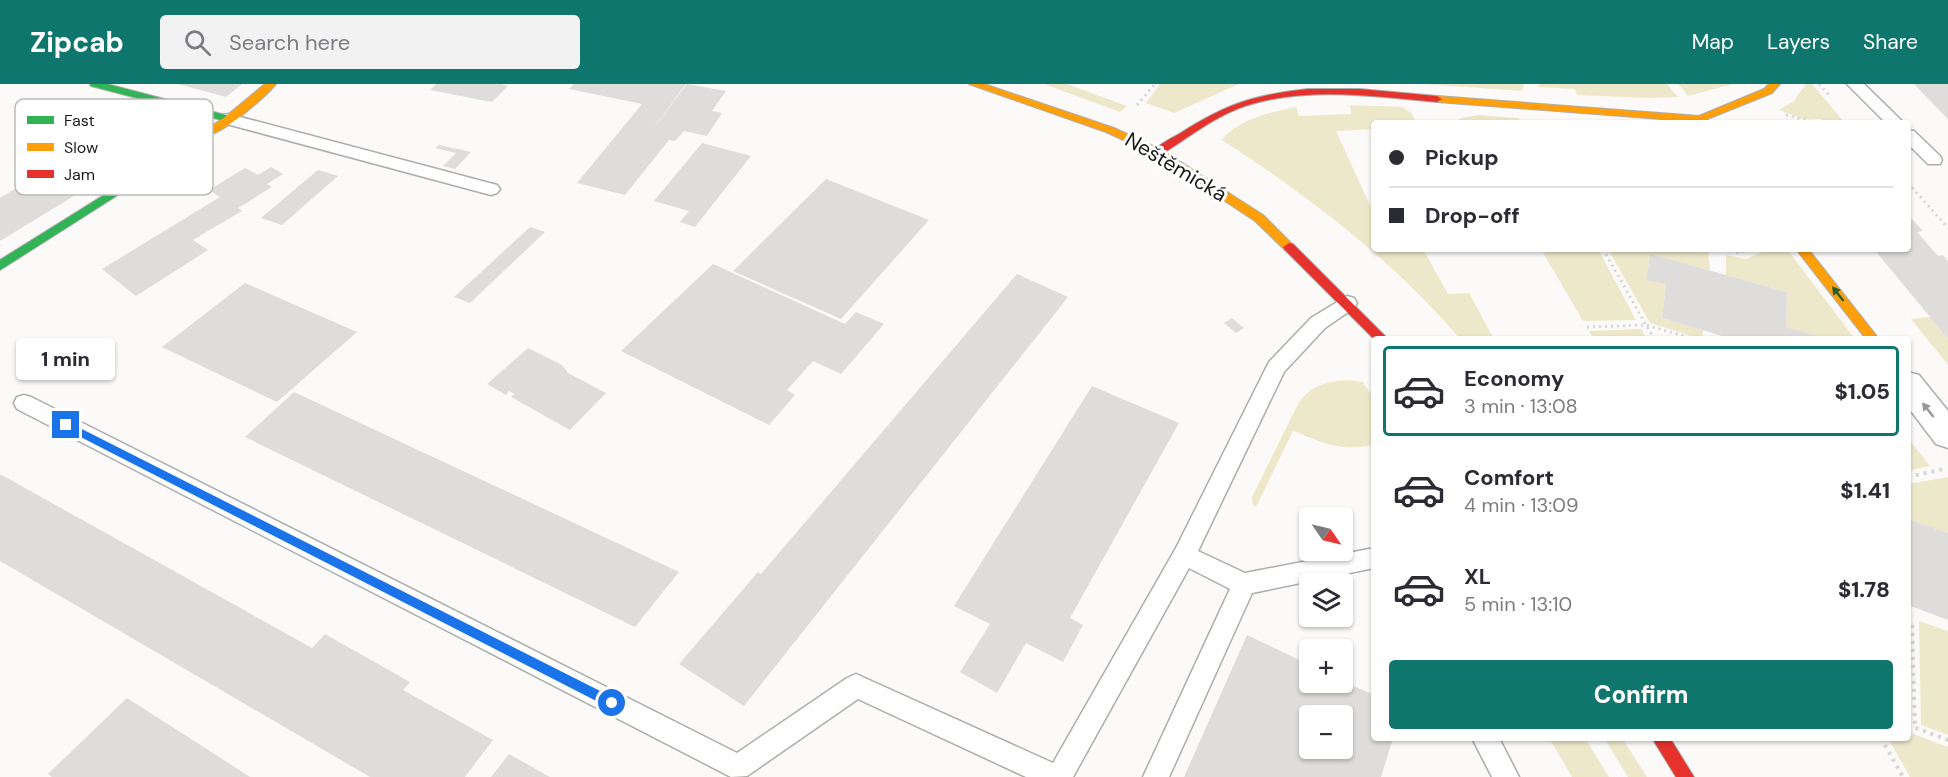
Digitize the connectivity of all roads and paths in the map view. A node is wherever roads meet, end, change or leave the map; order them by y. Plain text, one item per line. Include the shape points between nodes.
1 (95, 84) edge
2 (271, 84) edge
3 (974, 84) edge
4 (1155, 84) edge
5 (1775, 84) edge
6 (1855, 84) edge
7 (154, 99) edge
8 (1137, 105) dead end
9 (213, 114) edge
10 (229, 118) junction
11 (1689, 120) edge
12 (1704, 120) edge
13 (1893, 120) edge
14 (213, 128) edge
15 (1911, 138) edge
16 (1158, 152) junction
17 (1934, 160) dead end
18 (1911, 186) edge
19 (490, 189) dead end
20 (110, 195) edge
21 (1948, 228) edge
22 (1605, 252) edge
23 (1804, 252) edge
24 (0, 266) edge
25 (1347, 303) junction
26 (1646, 325) junction
27 (1587, 327) dead end
28 (1380, 336) edge
29 (1652, 336) edge
30 (1684, 336) edge
31 (1871, 336) edge
32 (1911, 388) edge
33 (24, 404) dead end
34 (1948, 435) edge
35 (1948, 468) edge
36 (1911, 476) edge
37 (1184, 555) junction
38 (1371, 559) edge
39 (1244, 584) junction
40 (1911, 621) edge
41 (1911, 727) edge
42 (1915, 728) junction
43 (1948, 740) edge
44 (1487, 741) edge
45 (1662, 741) edge
46 (1883, 741) edge
47 (1057, 777) edge
48 (1156, 777) edge
49 (1506, 777) edge
50 (1686, 777) edge
51 (1903, 777) edge

1 - 7 street
2 - 10 street
3 - 16 street, Neštěmická via 1110,129
4 - 8 path
5 - 12 street via 1768,91
6 - 13 lane
9 - 10 street
10 - 14 street
10 - 19 lane
11 - 16 street via 1323,88 1285,92 1233,107
15 - 17 lane
16 - 25 street, Neštěmická via 1258,218
18 - 21 path
20 - 24 street
22 - 26 path
31 -> 23 street
25 - 28 street, Neštěmická
25 - 37 lane via 1318,323 1276,367
26 - 27 path
26 - 29 path
26 - 30 path
34 -> 32 street
33 - 47 lane via 738,767 856,686
35 - 36 path
37 - 39 lane
37 - 47 lane
38 - 39 lane
39 - 48 lane
40 - 42 path
41 - 42 path
42 - 43 path
44 - 49 lane
45 - 50 street
46 - 51 path

